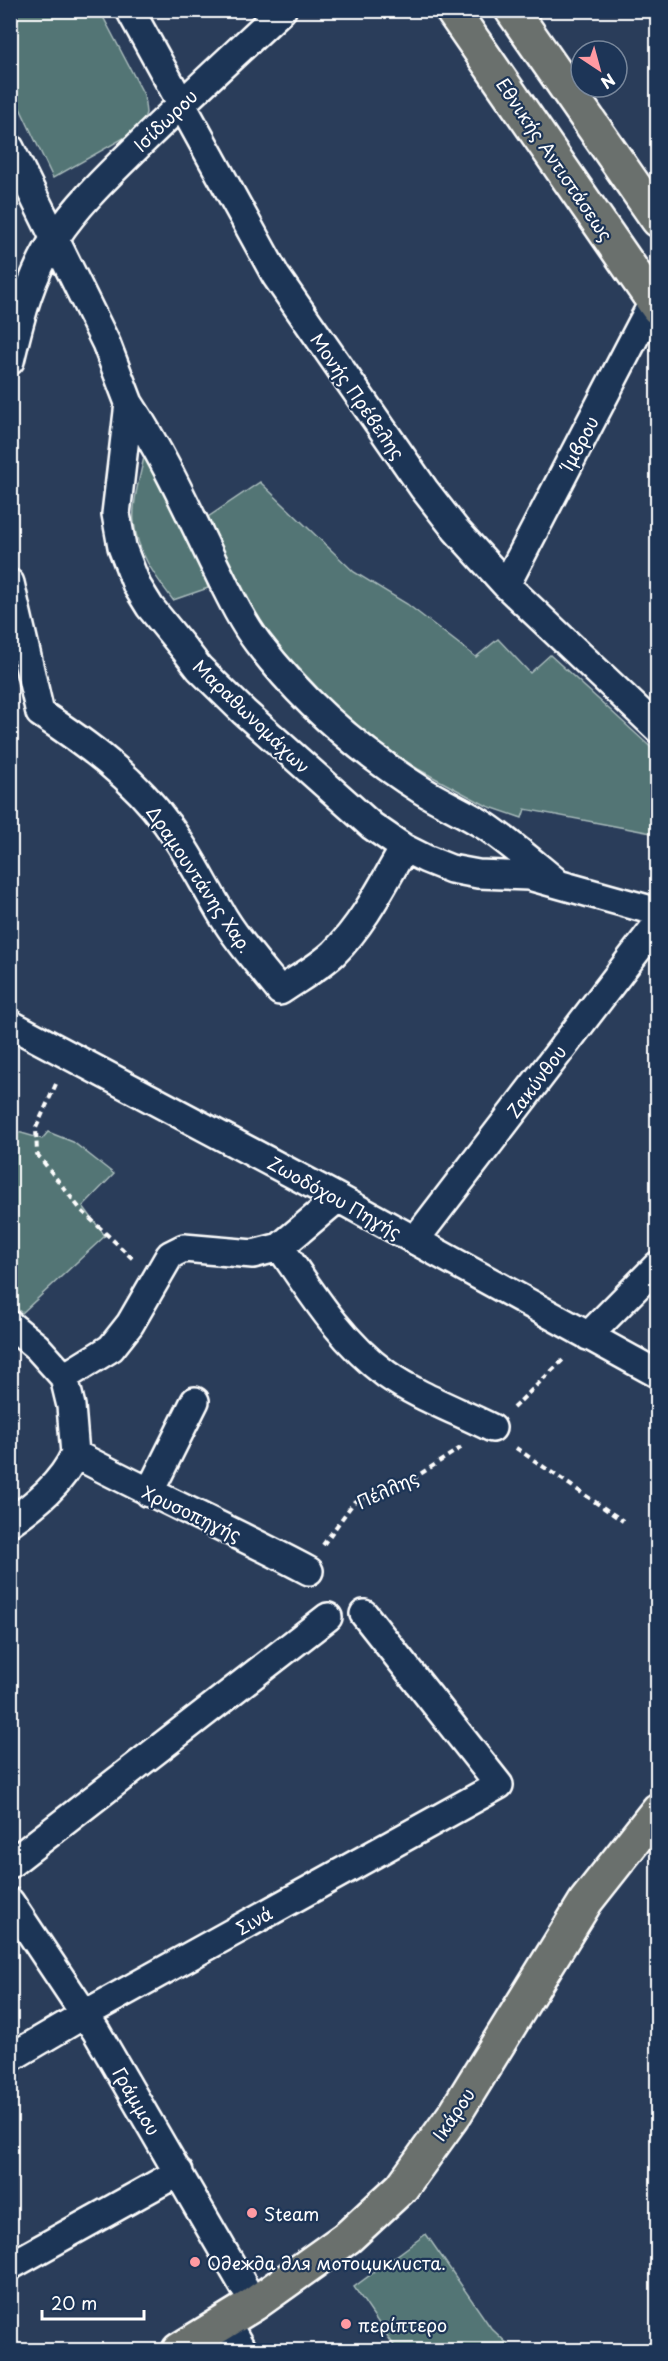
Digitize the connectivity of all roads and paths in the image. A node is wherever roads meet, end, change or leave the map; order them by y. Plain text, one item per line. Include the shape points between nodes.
1 (130, 10) edge
2 (282, 10) edge
3 (452, 10) edge
4 (512, 10) edge
5 (182, 103) junction
6 (10, 148) edge
7 (657, 220) edge
8 (55, 238) junction
9 (655, 305) edge
10 (10, 360) edge
11 (129, 403) junction
12 (10, 583) edge
13 (506, 585) junction
14 (657, 729) edge
15 (404, 848) junction
16 (558, 883) junction
17 (657, 912) edge
18 (657, 923) edge
19 (10, 1024) edge
20 (69, 1054) junction
21 (338, 1198) junction
22 (415, 1240) junction
23 (280, 1247) junction
24 (657, 1264) edge
25 (155, 1281) junction
26 (10, 1325) edge
27 (588, 1336) junction
28 (657, 1374) edge
29 (64, 1377) junction
30 (195, 1401) dead end
31 (492, 1428) junction
32 (75, 1454) junction
33 (149, 1493) junction
34 (623, 1521) dead end
35 (10, 1522) edge
36 (309, 1571) joint
37 (364, 1614) dead end
38 (328, 1617) dead end
39 (653, 1821) edge
40 (10, 1864) edge
41 (10, 1902) edge
42 (85, 2014) junction
43 (10, 2058) edge
44 (179, 2172) junction
45 (10, 2266) edge
46 (254, 2304) junction
47 (226, 2322) junction
48 (179, 2350) edge
49 (242, 2350) edge

1 - 5 street, Μονής Πρέβελης
2 - 5 street, Ισίδωρου
3 - 9 main road, Εθνικής Αντιστάσεως
4 - 7 main road
5 - 8 street, Ισίδωρου via 93,190
5 - 13 street, Μονής Πρέβελης via 297,310 442,513
6 - 8 street, Μαραθωνομάχων
8 - 10 street via 31,288
8 - 11 street, Μαραθωνομάχων via 106,343
9 - 13 street, Ίμβρου
11 - 15 street, Μαραθωνομάχων via 116,514 122,547 137,586 216,685 345,804
11 - 16 street, Μαραθωνομάχων via 156,444 247,626 292,684 380,762 423,792 487,827
12 - 15 street, Δραμουντάνης Χαρ. via 40,713 128,780 154,808 177,838 240,942 280,991 332,955 350,935
13 - 14 street, Μονής Πρέβελης
15 - 16 street, Μαραθωνομάχων via 451,869 529,876
16 - 17 street, Μαραθωνομάχων
18 - 22 street, Ζακύνθου
19 - 20 street, Ζωοδόχου Πηγής
20 - 21 street, Ζωοδόχου Πηγής
20 - 25 path via 36,1128 37,1154 81,1210
21 - 22 street, Ζωοδόχου Πηγής
21 - 23 street
22 - 27 street, Ζωοδόχου Πηγής
23 - 25 street via 253,1254 184,1248 170,1255
23 - 31 street via 334,1323 385,1373
24 - 27 street
25 - 29 street via 111,1348
26 - 29 street via 38,1347
27 - 28 street, Ζωοδόχου Πηγής
27 - 31 path, Πέλλης
29 - 32 street
30 - 33 street
31 - 34 path via 525,1456
31 - 36 path, Πέλλης via 411,1480 354,1502
32 - 33 street, Χρυσοπηγής
32 - 35 street via 63,1476
33 - 36 street, Χρυσοπηγής
37 - 42 street, Σινά via 500,1785
38 - 40 street
39 - 46 main road, Ικάρου via 586,1901 456,2112 402,2187 348,2237
41 - 42 street, Γράμμου
42 - 43 street, Σινά
42 - 44 street, Γράμμου
44 - 45 street
44 - 46 street, Γράμμου
46 - 47 main road, Ικάρου
47 - 48 main road, Ικάρου
47 - 49 street

